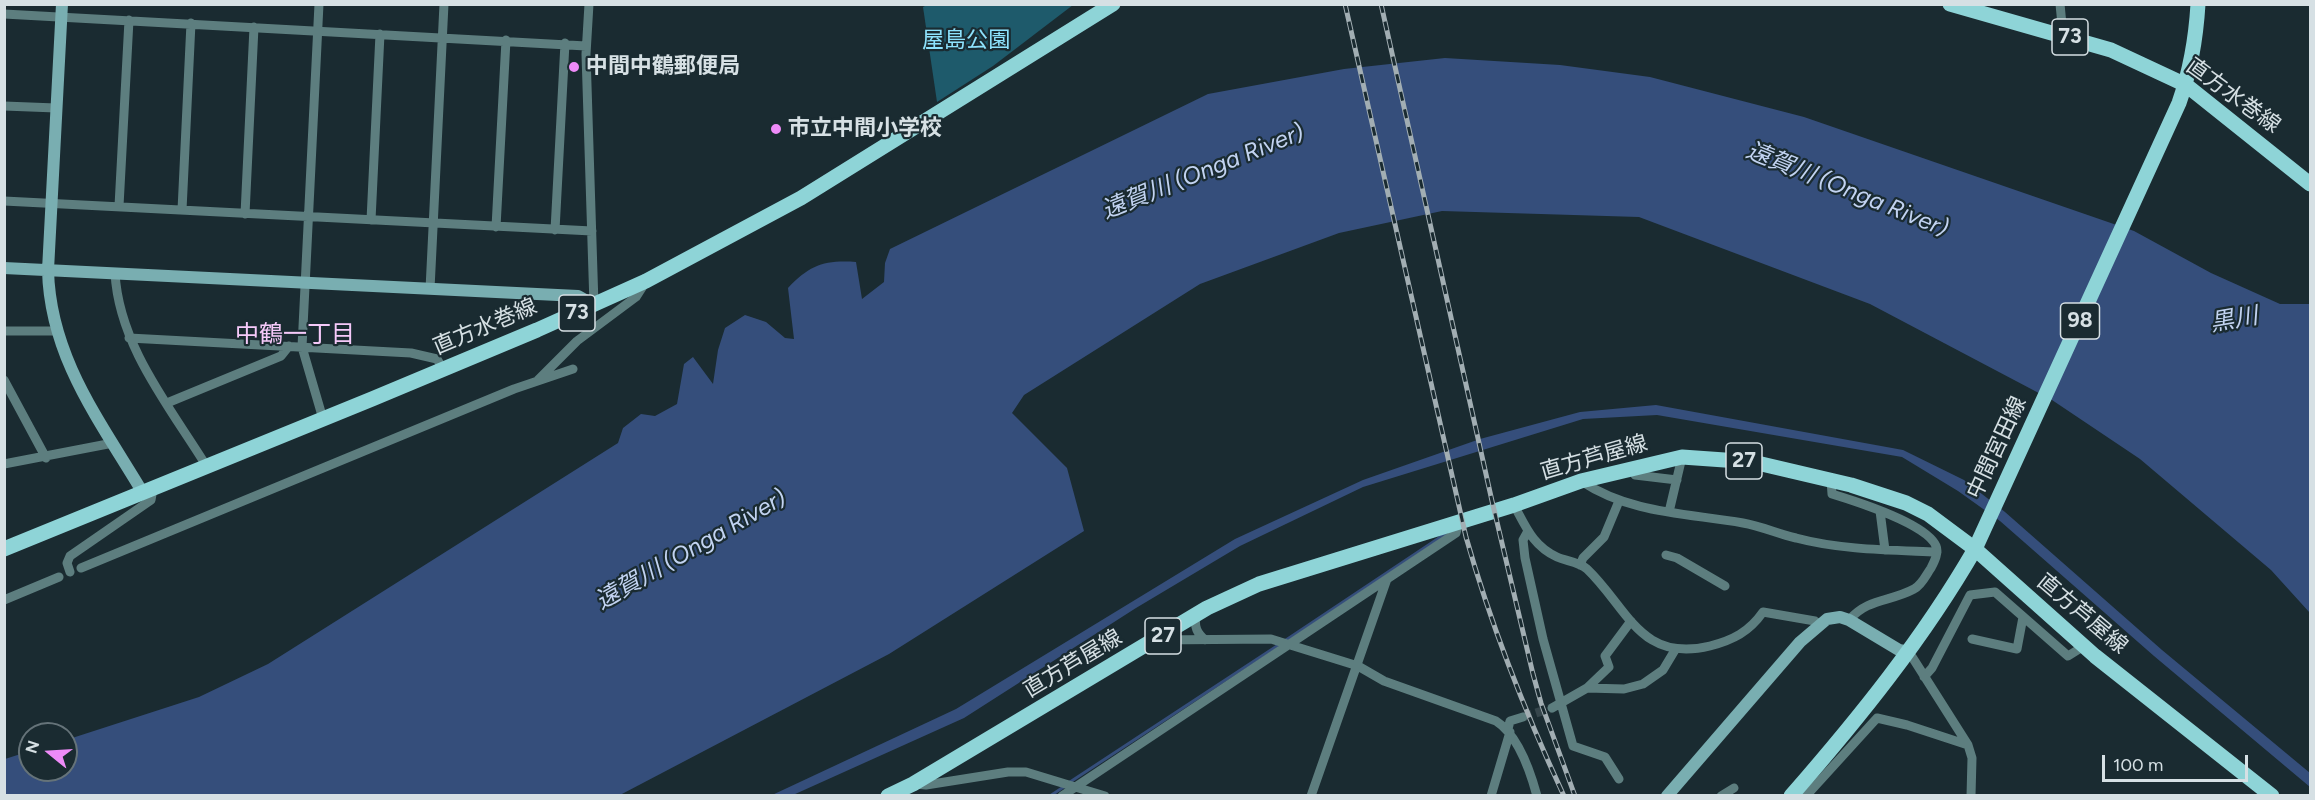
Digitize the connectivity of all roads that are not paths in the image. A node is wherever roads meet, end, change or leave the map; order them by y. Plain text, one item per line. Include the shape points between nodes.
1 (319, 4) edge
2 (444, 4) edge
3 (589, 4) edge
4 (1113, 4) edge
5 (1950, 4) edge
6 (2060, 4) edge
7 (2198, 4) edge
8 (62, 11) edge
9 (4, 14) edge
10 (129, 20) junction
11 (191, 23) junction
12 (254, 27) junction
13 (318, 31) junction
14 (380, 34) junction
15 (2063, 34) junction
16 (443, 37) junction
17 (506, 40) junction
18 (565, 43) junction
19 (586, 46) junction
20 (2186, 85) junction
21 (4, 106) edge
22 (56, 108) junction
23 (2310, 184) edge
24 (4, 201) edge
25 (51, 204) junction
26 (119, 207) junction
27 (182, 210) junction
28 (245, 214) junction
29 (308, 217) junction
30 (371, 220) junction
31 (434, 224) junction
32 (496, 227) junction
33 (555, 230) junction
34 (592, 231) junction
35 (4, 268) edge
36 (48, 270) junction
37 (115, 273) junction
38 (646, 281) junction
39 (304, 283) junction
40 (430, 289) junction
41 (594, 305) junction
42 (4, 331) edge
43 (56, 332) junction
44 (129, 338) junction
45 (288, 346) junction
46 (302, 347) junction
47 (443, 369) junction
48 (573, 369) dead end
49 (4, 380) edge
50 (537, 381) junction
51 (167, 403) junction
52 (323, 419) junction
53 (113, 443) junction
54 (1682, 457) junction
55 (46, 458) junction
56 (4, 464) edge
57 (207, 467) junction
58 (1635, 475) dead end
59 (1677, 480) junction
60 (1831, 480) junction
61 (1581, 481) junction
62 (148, 491) junction
63 (1619, 501) junction
64 (1514, 505) junction
65 (1880, 511) junction
66 (1670, 512) junction
67 (1459, 522) junction
68 (1527, 531) junction
69 (1978, 544) junction
70 (4, 549) edge
71 (1885, 550) junction
72 (1937, 552) junction
73 (1666, 555) dead end
74 (1580, 565) junction
75 (81, 568) dead end
76 (70, 572) dead end
77 (59, 577) dead end
78 (1387, 579) junction
79 (1725, 586) dead end
80 (4, 600) edge
81 (1196, 616) junction
82 (2023, 617) junction
83 (1849, 620) junction
84 (1631, 621) junction
85 (1819, 624) junction
86 (1972, 639) dead end
87 (1157, 640) junction
88 (1205, 640) junction
89 (1289, 644) junction
90 (2084, 646) junction
91 (1675, 650) junction
92 (1909, 652) junction
93 (1358, 666) junction
94 (1924, 677) junction
95 (1587, 688) junction
96 (1557, 706) junction
97 (1523, 717) tunnel mouth
98 (1509, 730) junction
99 (1968, 745) junction
100 (1619, 779) dead end
101 (913, 784) junction
102 (1076, 786) junction
103 (1734, 788) dead end
104 (888, 795) edge
105 (1062, 795) edge
106 (1105, 795) edge
107 (1311, 795) edge
108 (1491, 795) edge
109 (1538, 795) edge
110 (1668, 795) edge
111 (1721, 795) edge
112 (1791, 795) edge
113 (1806, 795) edge
114 (1971, 795) edge
115 (2272, 795) edge

1 - 13 street
2 - 16 street
3 - 19 street
4 - 38 main road, 直方水巻線 / 73 via 801,198
5 - 15 main road, 直方水巻線 / 73
6 - 15 street
7 - 20 main road, 中間宮田線
8 - 9 street
8 - 10 street
8 - 22 street
10 - 11 street
10 - 26 street
11 - 12 street
11 - 27 street
12 - 13 street
12 - 28 street
13 - 14 street
13 - 29 street
14 - 16 street
14 - 30 street
15 - 20 main road, 直方水巻線 / 73 via 2111,50
16 - 17 street
16 - 31 street
17 - 18 street
17 - 32 street
18 - 19 street
18 - 33 street
19 - 34 street
20 - 23 main road, 直方水巻線 / 73
20 - 69 main road, 中間宮田線 / 98
21 - 22 street
22 - 25 street
24 - 25 street
25 - 26 street
25 - 36 street
26 - 27 street
27 - 28 street
28 - 29 street
29 - 30 street
29 - 39 street
30 - 31 street
31 - 32 street
31 - 40 street
32 - 33 street
33 - 34 street
34 - 41 street
35 - 36 street
36 - 37 street
36 - 43 street
37 - 39 street
37 - 44 street via 117,298
38 - 41 main road, 直方水巻線 / 73
38 - 50 street via 636,297 577,340
39 - 40 street
39 - 46 street
40 - 41 street via 578,296
41 - 47 main road, 直方水巻線 / 73
42 - 43 street
43 - 53 street via 65,360
44 - 45 street
44 - 51 street
45 - 46 street
45 - 51 street via 281,356
46 - 47 street via 425,354 437,359
46 - 52 street
47 - 52 main road, 直方水巻線 / 73
48 - 50 street
49 - 55 street
50 - 75 street
51 - 57 street
52 - 57 main road, 直方水巻線 / 73
53 - 55 street
53 - 62 street
54 - 59 street
54 - 60 main road, 直方芦屋線 / 27 via 1753,462
54 - 61 main road, 直方芦屋線 / 27
55 - 56 street
57 - 62 main road, 直方水巻線 / 73
58 - 59 street
59 - 66 street
60 - 65 street via 1832,494
60 - 69 main road, 直方芦屋線 / 27 via 1906,503
61 - 63 street
61 - 64 main road, 直方芦屋線 / 27
62 - 70 main road, 直方水巻線 / 73
62 - 76 street via 151,500 70,556
63 - 66 street
63 - 74 street via 1604,537
64 - 67 main road, 直方芦屋線 / 27
64 - 68 street
65 - 71 street
65 - 72 street via 1928,536
66 - 71 street via 1746,523 1797,539
67 - 78 street via 1456,533
67 - 81 main road, 直方芦屋線 / 27 via 1259,584
68 - 74 street via 1542,548
68 - 96 street via 1523,540 1525,558
69 - 90 main road, 直方芦屋線 / 27
69 - 92 main road, 中間宮田線 / 98
71 - 72 street
72 - 83 street via 1916,588 1864,605
73 - 79 street
74 - 84 street via 1586,567
77 - 80 street
78 - 89 street
78 - 93 street
81 - 87 main road, 直方芦屋線 / 27
81 - 88 street via 1194,624
82 - 86 street via 2017,649
82 - 90 street via 2068,656
82 - 94 street via 1995,592 1970,595
83 - 85 street via 1834,617
83 - 92 street
84 - 91 street via 1647,636
84 - 95 street via 1605,656 1610,667
85 - 91 street via 1763,612 1731,640 1691,651
85 - 110 street
87 - 88 street
87 - 101 main road, 直方芦屋線 / 27
88 - 89 street via 1271,639
89 - 93 street
89 - 102 street
90 - 115 main road, 直方芦屋線 / 27
91 - 95 street via 1663,670 1643,684 1624,689
92 - 94 street
92 - 112 main road, 中間宮田線 / 98
93 - 98 street via 1384,681 1496,721
93 - 107 street
94 - 99 street
95 - 96 street
96 - 100 street via 1573,746 1605,757
97 - 98 street via 1510,721
98 - 108 street
98 - 109 street
99 - 113 street via 1877,718
99 - 114 street via 1972,758
101 - 102 street via 1017,772
101 - 104 main road, 直方芦屋線 / 27
102 - 105 street
102 - 106 street
103 - 111 street

